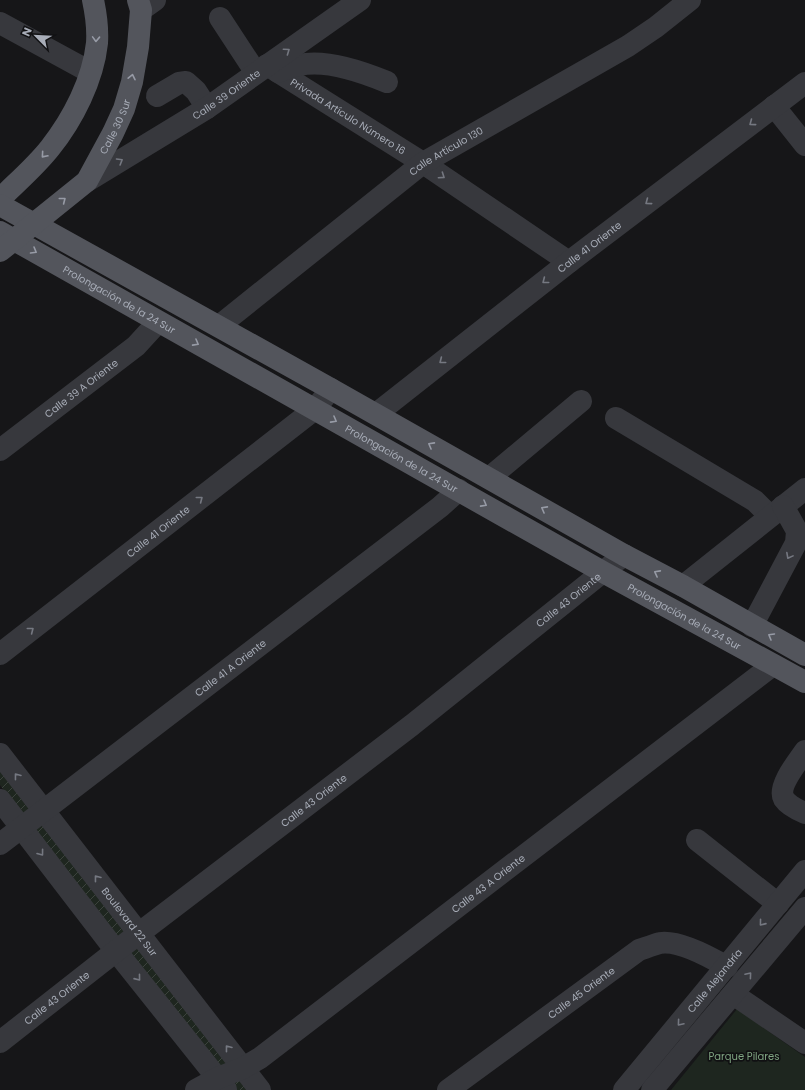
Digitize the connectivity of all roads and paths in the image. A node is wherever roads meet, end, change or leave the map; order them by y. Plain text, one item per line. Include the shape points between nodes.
1 (93, 0) edge
2 (360, 0) edge
3 (690, 0) edge
4 (145, 3) edge
5 (220, 18) dead end
6 (0, 23) edge
7 (267, 70) junction
8 (90, 72) junction
9 (387, 82) dead end
10 (805, 83) edge
11 (157, 96) dead end
12 (774, 106) junction
13 (207, 108) junction
14 (805, 145) edge
15 (423, 163) junction
16 (87, 181) junction
17 (0, 199) edge
18 (0, 205) edge
19 (33, 224) junction
20 (5, 241) edge
21 (569, 262) junction
22 (158, 322) junction
23 (219, 326) junction
24 (331, 389) junction
25 (581, 401) dead end
26 (315, 409) junction
27 (376, 414) junction
28 (616, 418) dead end
29 (0, 450) edge
30 (489, 478) junction
31 (805, 489) edge
32 (459, 490) junction
33 (777, 511) junction
34 (624, 555) junction
35 (603, 572) junction
36 (683, 586) junction
37 (752, 626) junction
38 (0, 654) edge
39 (805, 655) edge
40 (773, 665) junction
41 (805, 682) edge
42 (805, 751) edge
43 (0, 754) edge
44 (0, 800) edge
45 (45, 811) junction
46 (805, 813) edge
47 (22, 828) junction
48 (698, 840) dead end
49 (0, 844) edge
50 (805, 872) edge
51 (778, 904) junction
52 (805, 908) edge
53 (140, 933) junction
54 (116, 951) junction
55 (727, 967) junction
56 (733, 994) junction
57 (0, 1042) edge
58 (805, 1043) edge
59 (243, 1068) junction
60 (222, 1084) edge
61 (196, 1090) edge
62 (260, 1090) edge
63 (448, 1090) edge
64 (624, 1090) edge
65 (652, 1090) edge

1 -> 8 main road via 97,42
7 -> 2 street, Calle 39 Oriente
3 - 15 street, Calle Artículo 130 via 628,46
16 -> 4 main road, Calle 30 Sur via 124,108 132,82
5 - 7 street
6 - 8 street
7 - 9 street via 300,64 323,64 366,73
7 - 13 street, Calle 39 Oriente
7 - 15 street, Privada Artículo Número 16
8 -> 17 main road via 80,99 50,148
10 - 12 street, Calle 41 Oriente
11 - 13 street via 179,83 186,82 196,91
12 - 14 street
12 -> 21 street, Calle 41 Oriente
16 -> 13 street, Calle 39 Oriente
15 -> 21 street, Privada Artículo Número 16
15 - 23 street, Calle Artículo 130
19 -> 16 main road, Calle 30 Sur
18 - 19 main road
19 - 20 main road, Calle 30 Sur
19 - 23 main road
20 -> 22 main road, Prolongación de la 24 Sur
21 -> 27 street, Calle 41 Oriente
22 -> 26 main road, Prolongación de la 24 Sur
22 - 29 street, Calle 39 A Oriente via 136,346
23 - 24 main road
24 - 26 street, Calle 41 Oriente
24 - 27 main road
25 - 30 street
26 -> 32 main road, Prolongación de la 24 Sur
38 -> 26 street, Calle 41 Oriente
30 -> 27 main road
28 - 33 street via 755,501
34 -> 30 main road
31 - 33 street
32 -> 35 main road, Prolongación de la 24 Sur
32 - 45 street, Calle 41 A Oriente
33 - 36 street
33 -> 37 street via 797,531 796,543
34 - 35 street, Calle 43 Oriente
36 -> 34 main road
35 - 40 main road, Prolongación de la 24 Sur
35 - 53 street, Calle 43 Oriente via 412,725
36 - 37 main road
39 -> 37 main road
40 - 41 main road, Prolongación de la 24 Sur
40 - 59 street, Calle 43 A Oriente via 260,1058
42 - 46 street via 782,790 787,802
45 -> 43 street, Boulevard 22 Sur
44 - 47 street
45 - 47 street, Calle 41 A Oriente
53 -> 45 street, Boulevard 22 Sur
47 - 49 street, Calle 41 A Oriente
47 -> 54 street
48 - 51 street
50 - 51 street, Calle Alejandría
51 -> 55 street, Calle Alejandría
56 -> 52 street
53 - 54 street, Calle 43 Oriente
59 -> 53 street, Boulevard 22 Sur
54 - 57 street, Calle 43 Oriente
54 -> 60 street
55 - 63 street, Calle 45 Oriente via 707,955 679,945 660,943 639,950
55 -> 64 street, Calle Alejandría
56 - 58 street
56 - 65 street
59 - 60 street, Calle 43 A Oriente
59 - 62 street, Boulevard 22 Sur
60 - 61 street, Calle 43 A Oriente

